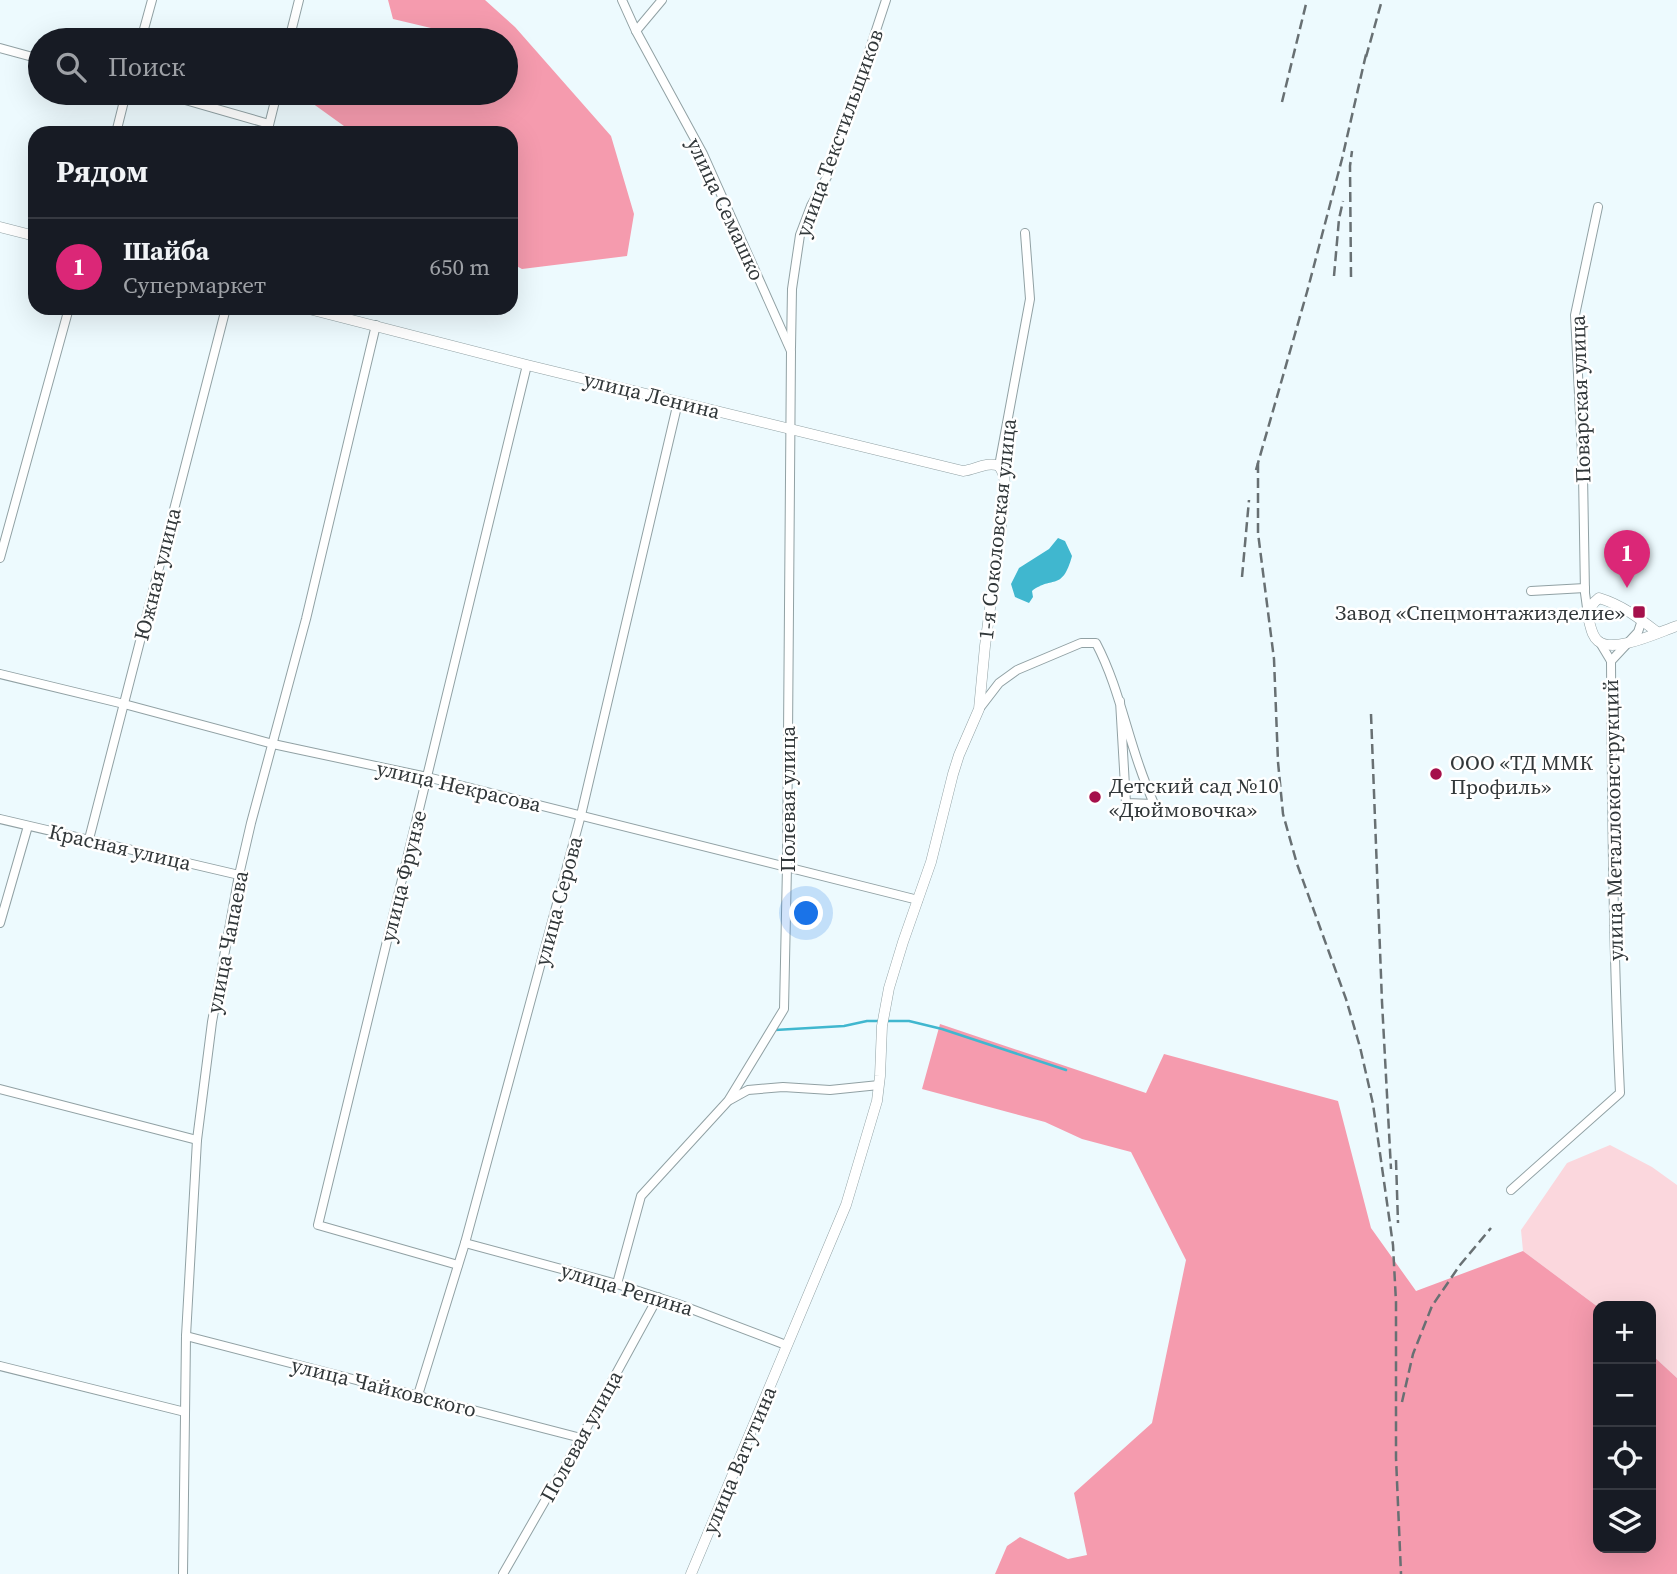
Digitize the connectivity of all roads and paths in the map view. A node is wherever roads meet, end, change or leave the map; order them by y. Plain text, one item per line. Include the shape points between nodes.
1 (152, 0) edge
2 (299, 0) edge
3 (622, 0) edge
4 (662, 0) edge
5 (886, 0) edge
6 (144, 28) edge
7 (292, 28) edge
8 (636, 31) junction
9 (0, 48) edge
10 (28, 56) edge
11 (123, 105) edge
12 (198, 105) edge
13 (274, 105) edge
14 (118, 126) edge
15 (262, 126) edge
16 (269, 126) edge
17 (1598, 207) dead end
18 (0, 227) edge
19 (1025, 233) dead end
20 (28, 234) edge
21 (67, 315) edge
22 (224, 315) edge
23 (333, 315) edge
24 (376, 326) junction
25 (791, 351) junction
26 (527, 365) junction
27 (678, 402) junction
28 (789, 429) junction
29 (999, 466) junction
30 (0, 558) edge
31 (1585, 590) junction
32 (1531, 591) dead end
33 (1599, 598) junction
34 (1588, 615) junction
35 (1642, 620) junction
36 (1677, 626) edge
37 (1657, 632) junction
38 (1598, 641) junction
39 (1628, 643) junction
40 (1611, 661) junction
41 (0, 674) edge
42 (1120, 701) junction
43 (124, 704) junction
44 (979, 709) junction
45 (273, 744) junction
46 (427, 777) junction
47 (581, 815) junction
48 (0, 820) edge
49 (28, 826) junction
50 (89, 839) junction
51 (787, 866) junction
52 (239, 875) junction
53 (918, 900) junction
54 (0, 923) edge
55 (879, 1085) junction
56 (0, 1089) edge
57 (728, 1101) junction
58 (197, 1140) junction
59 (1511, 1190) dead end
60 (465, 1243) junction
61 (458, 1265) junction
62 (611, 1282) junction
63 (658, 1297) junction
64 (186, 1336) junction
65 (786, 1345) junction
66 (0, 1366) edge
67 (418, 1395) junction
68 (185, 1412) junction
69 (581, 1438) junction
70 (183, 1574) edge
71 (503, 1574) edge
72 (691, 1574) edge

1 - 6 street
2 - 7 street
3 - 8 street, улица Семашко
4 - 8 street
5 - 25 street, улица Текстильщиков via 829,173 800,235 792,289
8 - 25 street, улица Семашко via 703,154
9 - 10 street
11 - 14 street
12 - 15 street
13 - 16 street
17 - 31 street, Поварская улица via 1575,315
18 - 20 street
19 - 29 street, 1-я Соколовская улица via 1030,299
21 - 30 street
22 - 43 street, Южная улица
23 - 24 street, улица Ленина
24 - 26 street, улица Ленина
24 - 45 street, улица Чапаева
25 - 28 street, улица Семашко
26 - 27 street, улица Ленина
26 - 46 street, улица Фрунзе
27 - 28 street, улица Ленина
27 - 47 street, улица Серова
28 - 29 street, улица Ленина via 963,471
28 - 51 street, Полевая улица
29 - 44 street, 1-я Соколовская улица via 1005,483 1004,503
31 - 32 street
31 - 33 street
31 - 34 street, Поварская улица
33 - 34 street
33 - 35 street
34 - 38 street
35 - 37 street
35 - 39 street
36 - 37 street
37 - 39 street
38 - 39 street via 1609,646
38 - 40 street
39 - 40 street
40 - 59 street, улица Металлоконструкций via 1619,1093
41 - 43 street, улица Некрасова
42 - 42 street via 1139,767 1154,804 1126,803
42 - 44 street via 1096,643 1081,643 1017,670 999,683
43 - 45 street, улица Некрасова
43 - 50 street, Южная улица
44 - 53 street, 1-я Соколовская улица via 959,755
45 - 46 street, улица Некрасова
45 - 52 street, улица Чапаева
46 - 47 street, улица Некрасова
46 - 61 street, улица Фрунзе via 318,1225
47 - 51 street, улица Некрасова
47 - 60 street, улица Серова
48 - 49 street, Красная улица
49 - 50 street, Красная улица
49 - 54 street
50 - 52 street, Красная улица
51 - 53 street, улица Некрасова
51 - 57 street, Полевая улица via 784,1009
52 - 58 street, улица Чапаева via 212,1022
53 - 55 street, 1-я Соколовская улица via 889,988
55 - 57 street via 748,1090
55 - 65 street, улица Ватутина via 846,1205
56 - 58 street
57 - 62 street, Полевая улица via 641,1196
58 - 64 street, улица Чапаева
60 - 61 street, улица Серова
60 - 62 street, улица Репина
61 - 67 street, улица Серова
62 - 63 street, улица Репина
63 - 65 street, улица Репина
63 - 69 street, Полевая улица
64 - 67 street, улица Чайковского
64 - 68 street, улица Чапаева
65 - 72 street, улица Ватутина
66 - 68 street
67 - 69 street, улица Чайковского
68 - 70 street, улица Чапаева
69 - 71 street, Полевая улица

